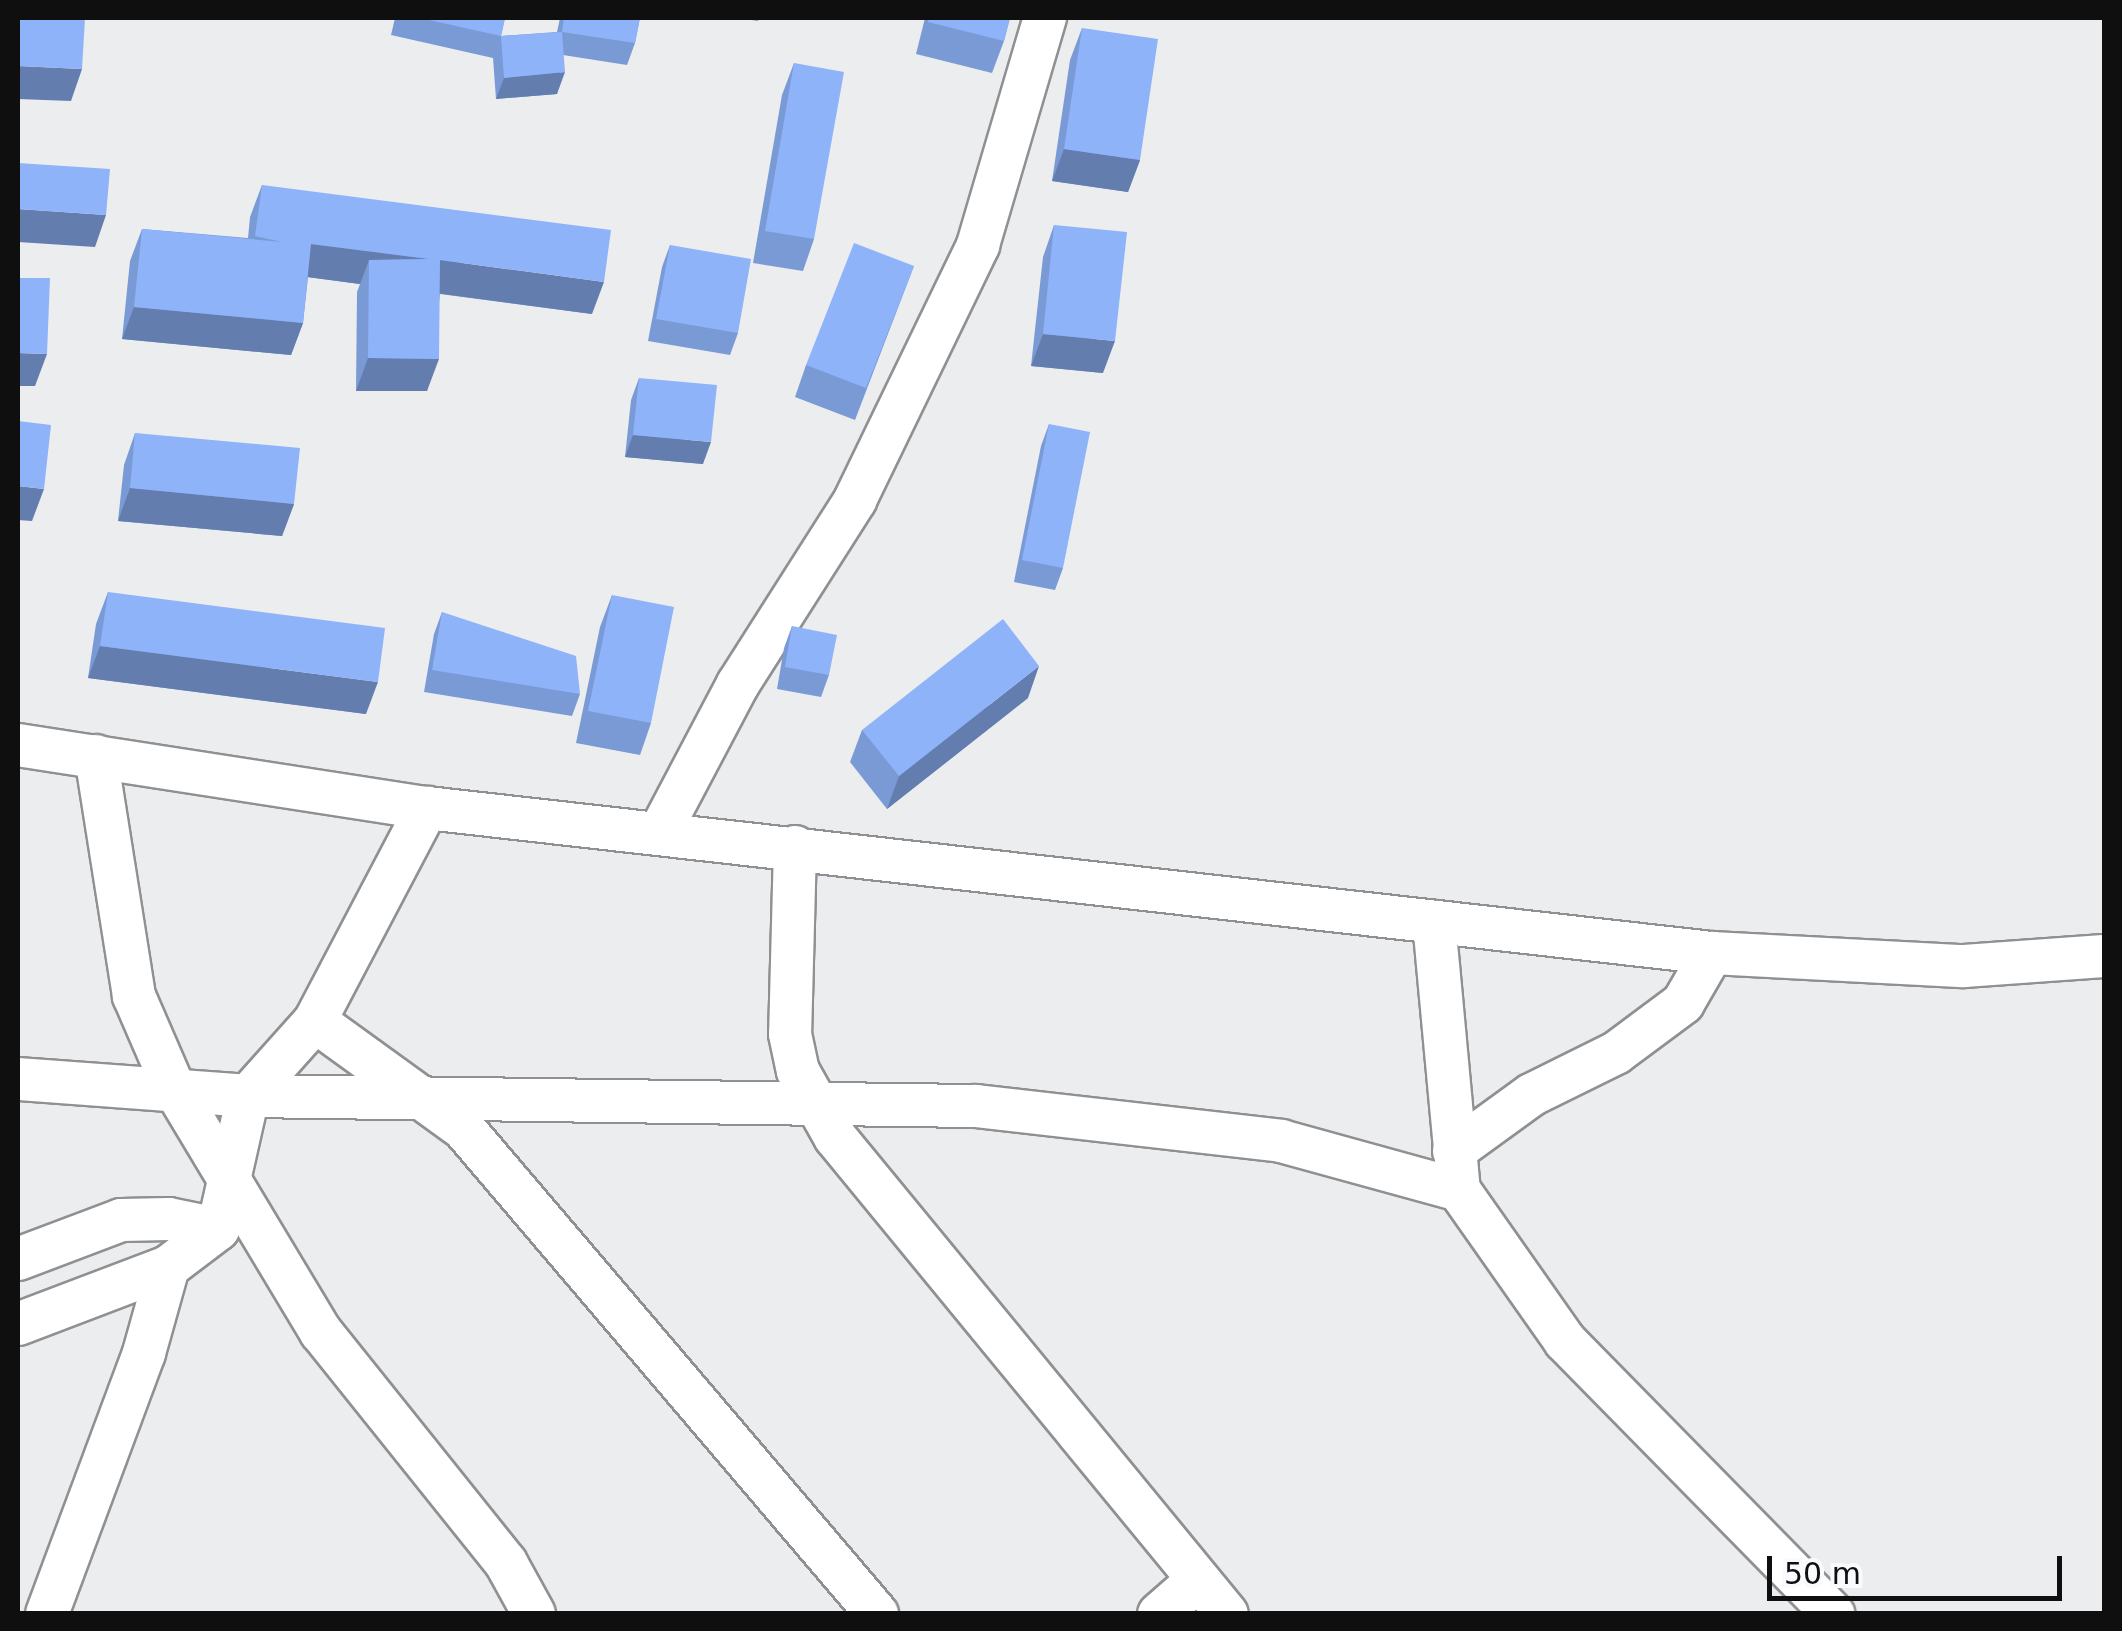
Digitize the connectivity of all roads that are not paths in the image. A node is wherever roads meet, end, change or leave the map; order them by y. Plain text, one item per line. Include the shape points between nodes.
1 (1045, 18) edge
2 (18, 746) edge
3 (96, 756) junction
4 (427, 808) junction
5 (661, 830) junction
6 (795, 847) junction
7 (1434, 922) junction
8 (1712, 953) junction
9 (2104, 956) edge
10 (315, 1021) junction
11 (18, 1079) edge
12 (173, 1086) junction
13 (248, 1096) junction
14 (424, 1097) junction
15 (818, 1106) junction
16 (1456, 1171) junction
17 (232, 1185) junction
18 (218, 1228) junction
19 (18, 1259) edge
20 (168, 1267) junction
21 (18, 1324) edge
22 (1197, 1581) junction
23 (47, 1614) edge
24 (534, 1614) edge
25 (877, 1614) edge
26 (1159, 1614) edge
27 (1227, 1614) edge
28 (1833, 1614) edge

1 - 5 street via 978,245 855,500 738,684
2 - 3 street
3 - 4 street
3 - 12 street via 134,996
4 - 5 street
4 - 10 street
5 - 6 street
6 - 7 street
6 - 15 street via 790,1034 798,1071
7 - 8 street
7 - 16 street
8 - 9 street via 1964,966
8 - 16 street via 1683,1003 1616,1052 1531,1095
10 - 13 street
10 - 14 street
11 - 12 street
12 - 13 street
12 - 17 street
13 - 14 street
13 - 17 street
14 - 15 street
14 - 25 street via 464,1129
15 - 16 street via 976,1106 1281,1141
15 - 22 street via 835,1137
16 - 28 street via 1565,1341
17 - 18 street
17 - 24 street via 321,1332 506,1562
18 - 19 street via 169,1218 122,1220
18 - 20 street
20 - 21 street
20 - 23 street via 144,1353
22 - 26 street
22 - 27 street

